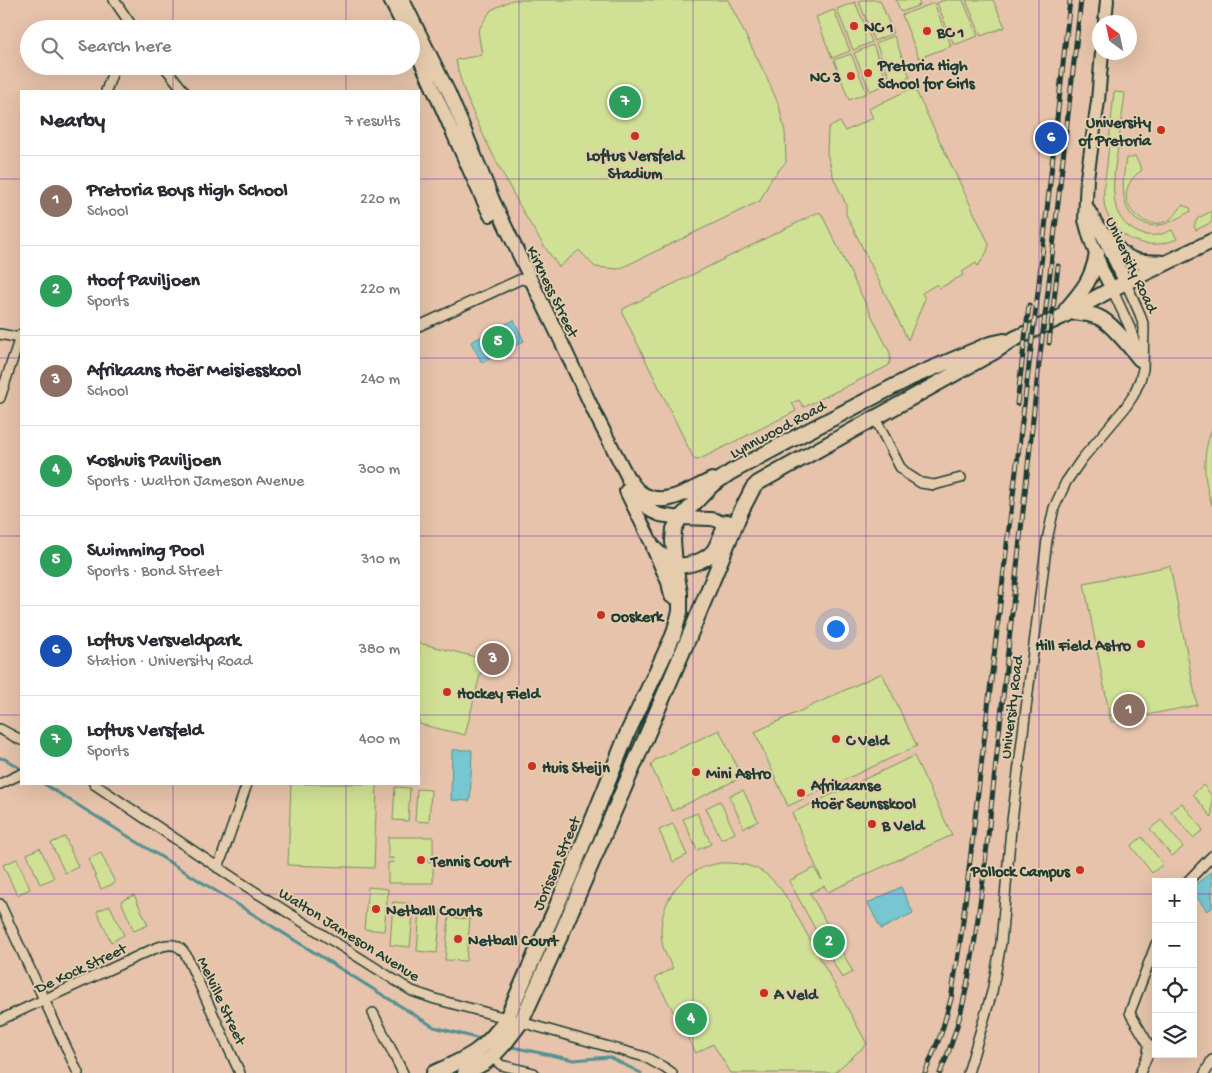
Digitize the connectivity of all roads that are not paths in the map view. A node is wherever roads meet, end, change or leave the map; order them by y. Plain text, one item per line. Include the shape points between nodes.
1 (114, 0) edge
2 (390, 0) edge
3 (403, 0) edge
4 (1107, 0) edge
5 (1106, 15) edge
6 (127, 20) edge
7 (400, 20) edge
8 (413, 20) edge
9 (420, 35) edge
10 (1101, 60) edge
11 (420, 61) edge
12 (112, 75) edge
13 (171, 75) edge
14 (106, 90) edge
15 (183, 90) edge
16 (460, 150) junction
17 (480, 169) junction
18 (484, 203) junction
19 (1086, 206) junction
20 (1100, 230) junction
21 (1212, 241) edge
22 (1097, 254) junction
23 (1166, 263) junction
24 (526, 281) junction
25 (1126, 283) junction
26 (1112, 289) junction
27 (1065, 314) junction
28 (420, 326) edge
29 (0, 334) edge
30 (1014, 339) junction
31 (20, 342) edge
32 (1141, 364) junction
33 (0, 398) edge
34 (875, 418) junction
35 (731, 472) junction
36 (961, 478) dead end
37 (629, 480) junction
38 (680, 518) junction
39 (729, 528) junction
40 (654, 548) junction
41 (675, 565) junction
42 (677, 621) junction
43 (673, 636) joint
44 (689, 637) joint
45 (0, 729) edge
46 (628, 732) junction
47 (20, 739) edge
48 (644, 739) junction
49 (20, 774) edge
50 (0, 784) edge
51 (95, 785) edge
52 (247, 785) edge
53 (1212, 856) edge
54 (218, 868) junction
55 (1191, 878) edge
56 (0, 904) edge
57 (173, 945) joint
58 (1152, 954) edge
59 (44, 1000) junction
60 (373, 1013) dead end
61 (0, 1020) edge
62 (512, 1023) junction
63 (493, 1057) junction
64 (1212, 1060) edge
65 (78, 1073) edge
66 (240, 1073) edge
67 (403, 1073) edge
68 (434, 1073) edge
69 (465, 1073) edge
70 (534, 1073) edge
71 (672, 1073) edge
72 (968, 1073) edge
73 (1140, 1073) edge
74 (1205, 1073) edge

1 - 6 street
2 - 7 street
3 - 8 street, Kirkness Street
4 - 5 street
9 - 17 street, Kirkness Street via 464,126
10 - 19 street, University Road
11 - 16 street, Kirkness Street
12 - 14 street
13 - 15 street
16 - 17 street
16 - 18 street, Kirkness Street
17 - 18 street via 479,183
17 - 24 street, Kirkness Street via 523,264
18 - 24 street, Kirkness Street
19 - 20 street, University Road
19 - 22 street, University Road via 1085,220
20 - 23 main road via 1135,261
20 - 25 street, University Road
21 - 23 main road, Lynnwood Road
22 - 26 street, University Road
22 - 27 main road via 1088,284
23 - 25 main road, Lynnwood Road
24 - 28 street
24 - 37 street, Kirkness Street
24 - 40 street, Kirkness Street
25 - 26 main road, Lynnwood Road
25 - 32 street, University Road via 1144,327
26 - 27 main road, Lynnwood Road
26 - 32 street, University Road via 1130,328
27 - 30 main road, Lynnwood Road
27 - 32 main road via 1102,319 1127,343
29 - 31 street
30 - 34 main road, Lynnwood Road
30 - 35 main road, Lynnwood Road via 990,344 912,376
31 - 33 street
32 - 72 street, University Road via 1133,396 1070,476 1050,520 1011,829 1001,943 992,992
34 - 36 street via 900,467 907,474 934,484
34 - 39 main road, Lynnwood Road via 758,482
35 - 37 main road via 663,500 638,492
35 - 38 main road, Lynnwood Road via 712,485
37 - 38 street, Kirkness Street via 651,511
38 - 39 street, Kirkness Street via 716,520
38 - 41 main road, Lynnwood Road via 672,541
39 - 41 main road via 711,554 697,562
39 - 44 main road, Lynnwood Road
40 - 41 street, Kirkness Street
40 - 42 main road via 669,582
41 - 42 main road, Lynnwood Road via 680,593
42 - 43 main road, Lynnwood Road
43 - 46 main road, Jorissen Street
44 - 48 main road, Jorissen Street
45 - 47 street
46 - 48 main road
46 - 62 main road, Jorissen Street
48 - 62 main road, Jorissen Street via 562,932
49 - 50 street
51 - 54 street, Walton Jameson Avenue
52 - 54 street
53 - 55 street
54 - 62 street, Walton Jameson Avenue via 412,991
56 - 59 street
57 - 59 street, De Kock Street via 151,950
57 - 66 street, Melville Street via 186,955
58 - 73 street via 1130,1009 1149,1045
59 - 61 street, De Kock Street
59 - 65 street
60 - 67 street
62 - 63 main road, Jorissen Street
62 - 68 main road, Jorissen Street via 478,1050
62 - 71 street, Walton Jameson Avenue via 645,1057
63 - 69 main road, Jorissen Street
63 - 70 street via 501,1065
64 - 74 street

